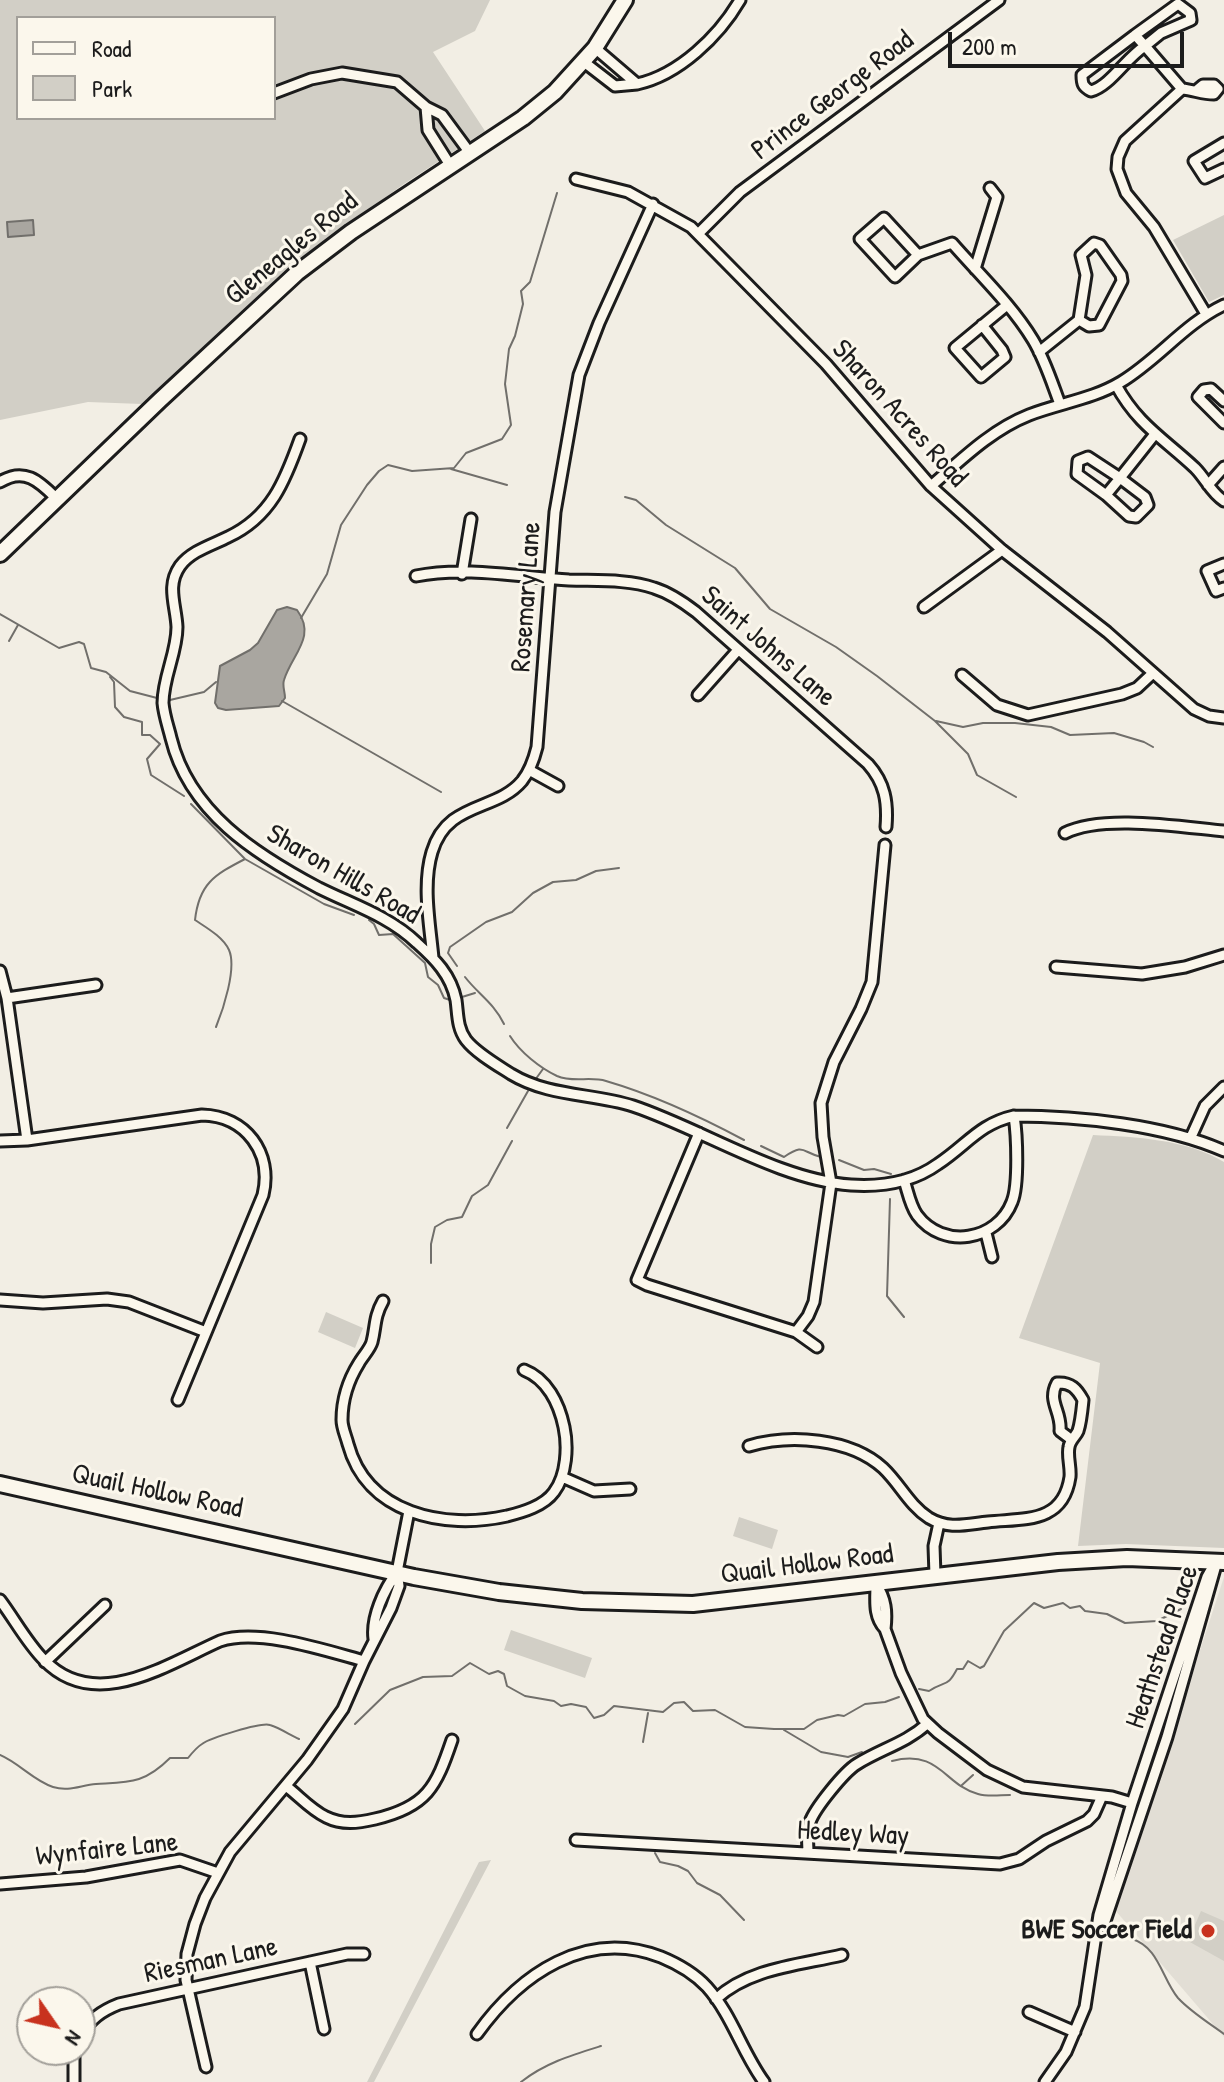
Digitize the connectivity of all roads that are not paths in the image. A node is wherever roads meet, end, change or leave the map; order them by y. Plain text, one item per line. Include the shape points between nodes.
1 (625, 0) edge
2 (740, 0) edge
3 (999, 0) edge
4 (1135, 35) junction
5 (1145, 46) junction
6 (595, 48) junction
7 (584, 62) junction
8 (637, 84) junction
9 (1182, 89) junction
10 (276, 92) edge
11 (1221, 92) edge
12 (426, 107) junction
13 (1224, 143) edge
14 (470, 153) junction
15 (450, 165) junction
16 (1224, 169) edge
17 (576, 179) dead end
18 (990, 188) dead end
19 (653, 204) junction
20 (698, 234) junction
21 (918, 255) junction
22 (975, 269) junction
23 (1007, 305) junction
24 (1224, 305) edge
25 (1206, 314) junction
26 (1079, 320) junction
27 (982, 325) junction
28 (1039, 352) junction
29 (1116, 385) junction
30 (1224, 401) edge
31 (1060, 404) junction
32 (1224, 423) edge
33 (1155, 434) junction
34 (300, 439) dead end
35 (1224, 467) edge
36 (1120, 478) junction
37 (0, 482) edge
38 (1208, 485) junction
39 (931, 486) junction
40 (1106, 495) junction
41 (56, 498) junction
42 (1220, 498) edge
43 (471, 519) dead end
44 (1002, 550) junction
45 (0, 554) edge
46 (1224, 564) edge
47 (462, 574) junction
48 (416, 576) dead end
49 (550, 578) junction
50 (1224, 588) edge
51 (924, 607) dead end
52 (738, 650) junction
53 (1153, 673) junction
54 (962, 675) dead end
55 (698, 695) dead end
56 (1224, 718) edge
57 (529, 770) junction
58 (558, 786) dead end
59 (886, 827) dead end
60 (1224, 831) edge
61 (1065, 833) dead end
62 (885, 845) dead end
63 (1224, 955) edge
64 (433, 958) junction
65 (1056, 967) dead end
66 (0, 971) edge
67 (96, 985) dead end
68 (7, 998) junction
69 (1224, 1087) edge
70 (1014, 1116) junction
71 (699, 1133) junction
72 (1191, 1137) junction
73 (27, 1140) junction
74 (0, 1141) edge
75 (1224, 1151) edge
76 (904, 1180) junction
77 (831, 1183) junction
78 (986, 1233) junction
79 (992, 1257) dead end
80 (0, 1300) edge
81 (383, 1301) dead end
82 (206, 1332) junction
83 (796, 1332) junction
84 (817, 1347) dead end
85 (524, 1370) dead end
86 (178, 1400) dead end
87 (1072, 1440) junction
88 (749, 1446) dead end
89 (562, 1477) junction
90 (0, 1484) edge
91 (630, 1489) dead end
92 (409, 1511) junction
93 (939, 1523) junction
94 (1220, 1562) edge
95 (397, 1572) junction
96 (935, 1575) junction
97 (876, 1584) junction
98 (0, 1600) edge
99 (105, 1605) dead end
100 (364, 1661) junction
101 (45, 1662) junction
102 (927, 1724) junction
103 (452, 1740) dead end
104 (286, 1786) junction
105 (1102, 1796) junction
106 (1132, 1803) junction
107 (576, 1840) dead end
108 (808, 1853) junction
109 (218, 1873) junction
110 (0, 1884) edge
111 (1097, 1930) junction
112 (364, 1954) dead end
113 (842, 1955) dead end
114 (310, 1962) junction
115 (189, 1989) junction
116 (716, 1999) junction
117 (1029, 2012) dead end
118 (96, 2016) edge
119 (324, 2029) dead end
120 (1075, 2032) junction
121 (477, 2034) dead end
122 (206, 2067) dead end
123 (764, 2082) edge
124 (1045, 2082) edge

1 - 6 main road, Gleneagles Road
2 - 8 street via 721,28 693,53 664,74
3 - 20 street, Prince George Road via 740,192
4 - 5 street
4 - 5 street via 1178,4 1190,13 1191,20
4 - 5 street via 1082,75 1085,88 1099,89
5 - 9 street
6 - 7 main road, Gleneagles Road
6 - 8 street
7 - 8 street via 615,86
7 - 14 main road, Gleneagles Road via 539,106
9 - 11 street
9 - 25 street via 1125,141 1117,169 1126,193 1164,241
10 - 12 street via 342,73 397,82
12 - 14 street via 442,115
12 - 15 street via 428,130
13 - 16 street via 1194,161 1205,178
14 - 15 main road, Gleneagles Road
15 - 41 main road, Gleneagles Road via 278,289
17 - 19 street, Sharon Acres Road
18 - 22 street via 997,197
19 - 20 street, Sharon Acres Road
19 - 49 street, Rosemary Lane via 579,375 556,501
20 - 39 street, Sharon Acres Road via 826,364
21 - 21 street via 895,277 860,239 884,218
21 - 22 street via 952,243
22 - 23 street
23 - 27 street
23 - 28 street
24 - 25 street
25 - 29 street
26 - 26 street via 1086,275 1081,255 1094,243 1122,281 1099,325
26 - 28 street
27 - 27 street via 955,348 981,377 1005,357
28 - 31 street
29 - 31 street
29 - 33 street
30 - 32 street via 1211,389 1198,397
31 - 39 street via 999,430
33 - 36 street
33 - 38 street
34 - 64 street, Sharon Hills Road via 269,507 245,528 187,559 175,575 176,632 164,691 166,721 186,779 231,831 304,879 388,920
35 - 38 street
36 - 40 street
36 - 40 street via 1145,497 1144,512 1129,516
36 - 40 street via 1088,457 1078,461 1077,474
37 - 41 street via 25,475
38 - 42 street
39 - 44 street, Sharon Acres Road
41 - 45 main road, Gleneagles Road
43 - 47 street
44 - 51 street
44 - 53 street, Sharon Acres Road
46 - 50 street via 1207,571 1216,591
47 - 48 street, Saint Johns Lane
47 - 49 street, Saint Johns Lane
49 - 52 street, Saint Johns Lane via 661,590 683,602
49 - 57 street, Rosemary Lane via 539,740
52 - 55 street
52 - 59 street, Saint Johns Lane via 874,770 886,797
53 - 54 street via 1122,694 1028,715 997,705
53 - 56 street, Sharon Acres Road via 1194,709
57 - 58 street
57 - 64 street via 510,791 463,813 436,841 428,886
60 - 61 street via 1100,824
62 - 77 street via 872,982 821,1103
63 - 65 street via 1142,974
64 - 71 street, Sharon Hills Road via 449,979 461,1032 510,1073 542,1089 628,1105
66 - 68 street
67 - 68 street
68 - 73 street
69 - 72 street via 1205,1106
70 - 72 street, Sharon Hills Road via 1142,1127
70 - 76 street, Sharon Hills Road via 991,1122 939,1164
70 - 78 street via 1014,1199
71 - 77 street, Sharon Hills Road
71 - 83 street via 637,1280
72 - 75 street, Sharon Hills Road
73 - 74 street
73 - 82 street via 202,1115 227,1119 250,1135 264,1160 265,1186
76 - 77 street, Sharon Hills Road
76 - 78 street via 927,1225 956,1238
77 - 83 street via 814,1302
78 - 79 street
80 - 82 street via 129,1302
81 - 92 street via 375,1315 372,1343 348,1385 342,1421 363,1479
82 - 86 street
83 - 84 street
85 - 89 street via 545,1383 557,1404 564,1428
87 - 87 street via 1083,1400 1076,1388 1057,1383 1051,1402 1060,1415 1060,1431
87 - 93 street via 1070,1481 1050,1512 1033,1519
88 - 93 street via 788,1439 863,1455 883,1468 917,1509
89 - 91 street via 594,1491
89 - 92 street via 537,1506 512,1515 461,1523
90 - 95 main road, Quail Hollow Road
92 - 95 street
93 - 96 street
94 - 96 main road, Quail Hollow Road via 1099,1560
94 - 106 street, Heathstead Place via 1207,1577
94 - 111 street, Heathstead Place via 1167,1737 1105,1921
95 - 97 main road, Quail Hollow Road via 499,1592 636,1603 693,1604
95 - 100 street via 374,1622 374,1641
96 - 97 main road, Quail Hollow Road
97 - 102 street via 879,1623
98 - 101 street
99 - 101 street
100 - 101 street via 251,1636 230,1638 111,1685 77,1682
100 - 104 street via 343,1709
102 - 105 street via 1010,1783
102 - 108 street via 847,1773 813,1814
103 - 104 street via 432,1789 413,1806 389,1816 358,1823 336,1821
104 - 109 street
105 - 106 street
105 - 108 street, Hedley Way via 1087,1821 1009,1863
106 - 111 street, Heathstead Place
107 - 108 street, Hedley Way
109 - 110 street, Wynfaire Lane via 180,1860 86,1877
109 - 115 street via 187,1954
111 - 120 street, Heathstead Place via 1088,1993
112 - 114 street, Riesman Lane
113 - 116 street via 751,1977
114 - 115 street, Riesman Lane
114 - 119 street
115 - 118 street, Riesman Lane
115 - 122 street
116 - 121 street via 673,1962 609,1947 571,1955 544,1970 500,2005
116 - 123 street
117 - 120 street
120 - 124 street, Heathstead Place

